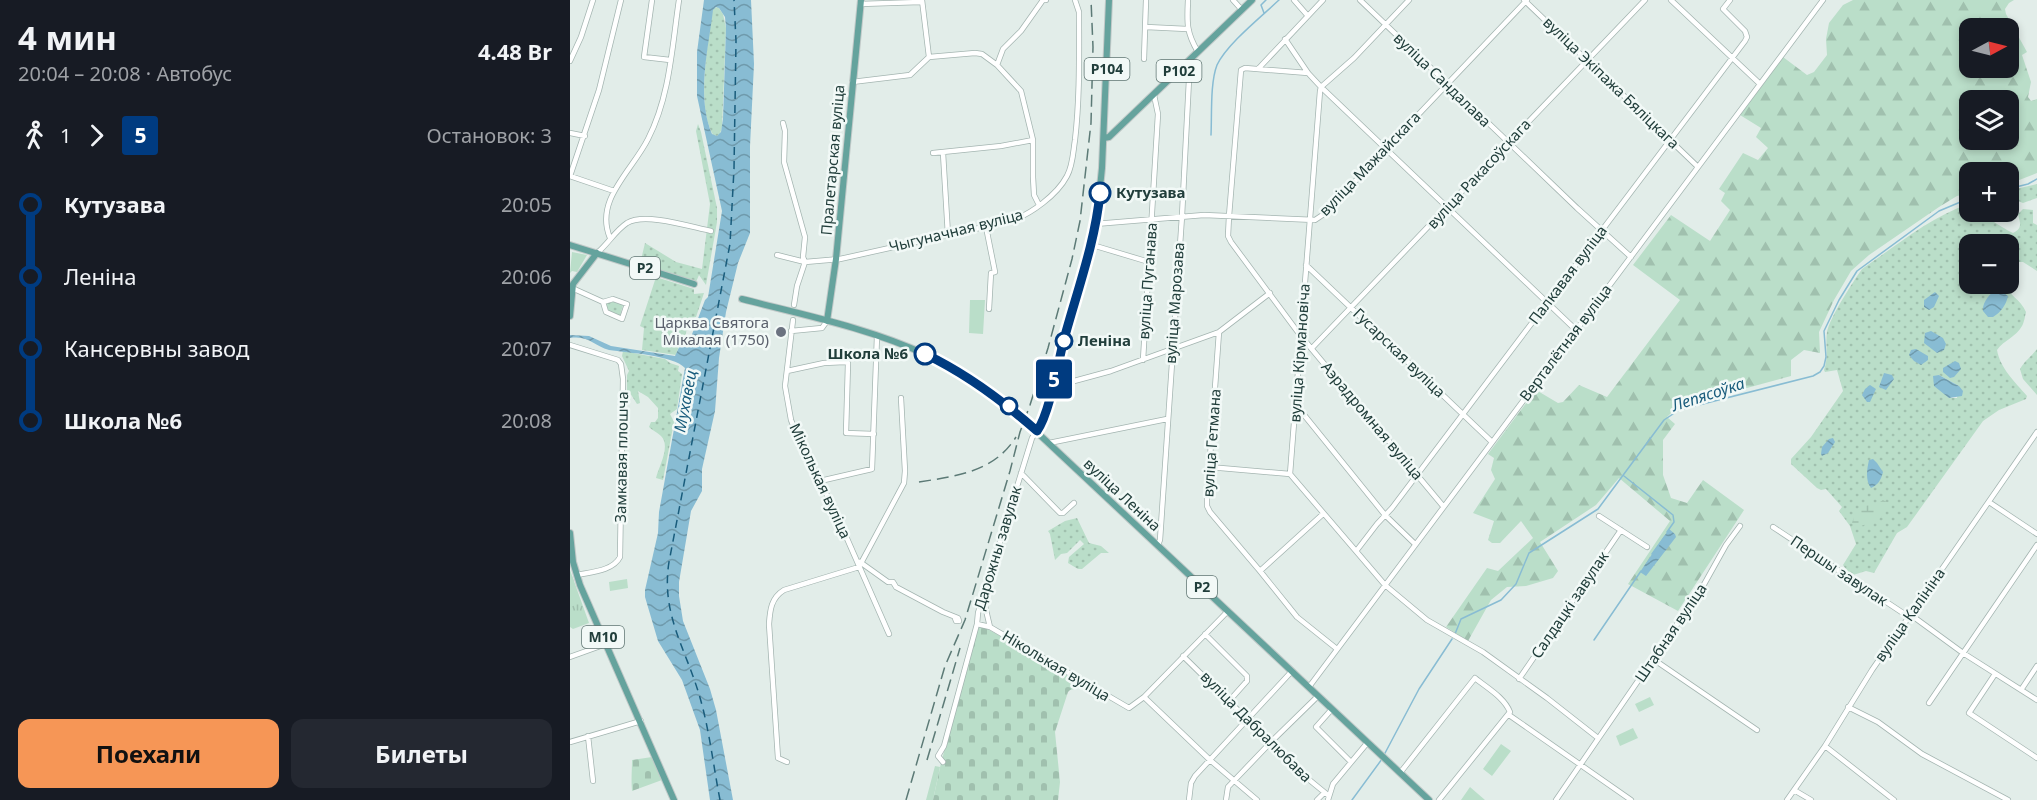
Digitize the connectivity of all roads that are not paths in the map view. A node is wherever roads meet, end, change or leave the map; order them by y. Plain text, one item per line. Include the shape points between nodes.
1 (593, 0) edge
2 (621, 0) edge
3 (651, 0) edge
4 (679, 0) edge
5 (1046, 0) edge
6 (1075, 0) edge
7 (1109, 0) edge
8 (1146, 0) edge
9 (1188, 0) edge
10 (1233, 0) edge
11 (1252, 0) edge
12 (1294, 0) edge
13 (1323, 0) edge
14 (1360, 0) edge
15 (1409, 0) edge
16 (1526, 0) edge
17 (1645, 0) edge
18 (1671, 0) edge
19 (1730, 0) edge
20 (1823, 0) edge
21 (922, 1) edge
22 (860, 2) edge
23 (1242, 10) junction
24 (1308, 16) junction
25 (1386, 25) junction
26 (1146, 27) junction
27 (1187, 29) junction
28 (1285, 39) junction
29 (1198, 52) junction
30 (929, 57) junction
31 (1732, 57) junction
32 (1144, 59) dead end
33 (670, 60) junction
34 (1190, 60) junction
35 (1587, 60) junction
36 (570, 61) edge
37 (997, 65) junction
38 (1258, 69) junction
39 (1308, 73) junction
40 (852, 82) junction
41 (1446, 84) junction
42 (1760, 84) junction
43 (1321, 87) junction
44 (1154, 95) junction
45 (783, 123) dead end
46 (570, 133) edge
47 (585, 136) junction
48 (1104, 138) junction
49 (1033, 140) junction
50 (1670, 140) junction
51 (1509, 143) junction
52 (1385, 148) junction
53 (933, 153) dead end
54 (943, 153) junction
55 (1698, 167) junction
56 (570, 176) edge
57 (614, 191) junction
58 (1039, 205) junction
59 (1446, 208) junction
60 (1182, 216) junction
61 (1229, 216) junction
62 (1152, 219) junction
63 (1310, 221) junction
64 (1095, 224) junction
65 (987, 226) junction
66 (711, 231) dead end
67 (1602, 231) junction
68 (948, 235) junction
69 (610, 238) junction
70 (1089, 244) junction
71 (570, 245) edge
72 (597, 253) junction
73 (777, 255) dead end
74 (1631, 257) junction
75 (836, 259) junction
76 (805, 262) junction
77 (1149, 262) junction
78 (1306, 266) junction
79 (694, 284) dead end
80 (573, 289) edge
81 (1270, 293) junction
82 (742, 298) dead end
83 (603, 302) junction
84 (1547, 303) junction
85 (794, 305) dead end
86 (1351, 307) junction
87 (989, 309) dead end
88 (570, 316) edge
89 (793, 320) dead end
90 (826, 321) junction
91 (1576, 330) junction
92 (791, 331) junction
93 (1219, 332) junction
94 (1300, 335) junction
95 (877, 336) junction
96 (570, 345) edge
97 (1312, 348) junction
98 (1172, 349) junction
99 (1143, 360) junction
100 (787, 371) junction
101 (1052, 387) junction
102 (901, 398) dead end
103 (1296, 405) junction
104 (1462, 414) junction
105 (1167, 419) junction
106 (1037, 431) junction
107 (2037, 432) edge
108 (874, 434) junction
109 (1049, 442) junction
110 (1492, 442) junction
111 (1209, 467) junction
112 (1021, 473) junction
113 (1290, 474) junction
114 (1417, 475) junction
115 (820, 481) junction
116 (1989, 502) junction
117 (1074, 503) dead end
118 (1443, 506) junction
119 (1323, 514) junction
120 (1385, 515) junction
121 (1599, 516) dead end
122 (1740, 526) dead end
123 (1773, 527) dead end
124 (1621, 530) junction
125 (570, 532) edge
126 (2037, 534) edge
127 (1415, 544) junction
128 (1158, 545) junction
129 (2037, 545) edge
130 (1647, 547) dead end
131 (1357, 550) junction
132 (860, 564) junction
133 (1260, 571) junction
134 (577, 575) junction
135 (1385, 585) junction
136 (981, 603) junction
137 (1228, 611) junction
138 (1911, 615) junction
139 (955, 618) dead end
140 (977, 624) junction
141 (990, 627) junction
142 (889, 634) dead end
143 (1204, 634) junction
144 (606, 644) junction
145 (1336, 649) junction
146 (1963, 653) junction
147 (1183, 656) junction
148 (570, 657) edge
149 (1653, 659) junction
150 (2037, 666) edge
151 (1292, 671) junction
152 (1995, 674) junction
153 (1520, 679) junction
154 (1309, 687) junction
155 (2020, 690) junction
156 (1318, 696) junction
157 (1144, 697) junction
158 (1230, 700) junction
159 (2037, 700) edge
160 (1929, 703) dead end
161 (1848, 707) junction
162 (1332, 709) junction
163 (1509, 715) junction
164 (1248, 718) junction
165 (640, 721) junction
166 (1757, 730) dead end
167 (588, 736) junction
168 (1598, 738) junction
169 (570, 742) edge
170 (1271, 742) junction
171 (1368, 742) junction
172 (1824, 746) junction
173 (2037, 758) edge
174 (1210, 760) junction
175 (787, 762) dead end
176 (943, 762) dead end
177 (1351, 762) junction
178 (1581, 764) junction
179 (1400, 773) junction
180 (593, 781) dead end
181 (1234, 781) junction
182 (1794, 790) junction
183 (1327, 797) edge
184 (674, 800) edge
185 (1189, 800) edge
186 (1226, 800) edge
187 (1257, 800) edge
188 (1317, 800) edge
189 (1429, 800) edge
190 (1439, 800) edge
191 (1556, 800) edge
192 (1631, 800) edge
193 (1787, 800) edge
194 (1810, 800) edge
195 (1894, 800) edge
196 (2008, 800) edge

1 - 36 street
2 - 47 street
3 - 33 street via 644,57
4 - 33 street
5 - 37 street via 1004,49
6 - 58 street, Чыгуначная вуліца via 1079,12 1078,108 1073,156 1059,188
7 - 48 main road, Р104
8 - 26 street
9 - 27 street
10 - 23 street
11 - 23 main road, Р102
12 - 24 street
13 - 24 street
14 - 25 street, вуліца Сандалава
15 - 25 street
16 - 35 street, вуліца Экіпажа Бяліцкага
16 - 41 street, вуліца Мажайскага
17 - 35 street, вуліца Ракасоўскага
18 - 31 street
19 - 31 street, Палкавая вуліца via 1723,9 1747,34
20 - 42 street, Верталётная вуліца
21 - 22 street
21 - 30 street
22 - 40 main road, Пралетарская вуліца
23 - 29 main road, Р102
24 - 28 street
25 - 41 street, вуліца Сандалава
25 - 43 street
26 - 27 street
26 - 32 street
27 - 29 street
28 - 38 street
28 - 39 street
29 - 34 main road, Р102
30 - 37 street via 975,52
30 - 40 street via 910,75
31 - 42 street
31 - 50 street, Палкавая вуліца
33 - 57 street via 664,98 647,140
34 - 44 main road, Р102
34 - 60 street, вуліца Марозава
35 - 50 street, вуліца Экіпажа Бяліцкага
35 - 51 street, вуліца Ракасоўскага
37 - 49 street via 1021,91
38 - 39 street
38 - 61 street via 1245,68 1240,72
39 - 43 street
40 - 75 main road, Пралетарская вуліца
41 - 51 street, вуліца Сандалава
41 - 52 street, вуліца Мажайскага
42 - 55 street, Верталётная вуліца
43 - 52 street
43 - 63 street, вуліца Кірмановіча
44 - 48 main road, Р102
44 - 62 street, вуліца Пуганава via 1158,114
45 - 76 street via 784,162 805,237
46 - 47 street
47 - 56 street
48 - 64 main road, Р104
49 - 54 street
49 - 58 street via 1034,195
50 - 55 street, вуліца Экіпажа Бяліцкага
50 - 67 street, Палкавая вуліца
51 - 59 street, вуліца Ракасоўскага
51 - 67 street, вуліца Сандалава
52 - 59 street
52 - 63 street, вуліца Мажайскага via 1324,214
53 - 54 street
54 - 68 street
55 - 74 street, Верталётная вуліца
56 - 57 street
57 - 69 street via 605,219
58 - 65 street, Чыгуначная вуліца via 1027,215
59 - 84 street
59 - 86 street, вуліца Ракасоўскага
60 - 61 street, вуліца Мажайскага
60 - 62 street, вуліца Мажайскага
60 - 98 street, вуліца Марозава
61 - 63 street, вуліца Мажайскага
61 - 81 street, Аэрадромная вуліца via 1229,239
62 - 64 street, вуліца Мажайскага
62 - 77 street, вуліца Пуганава
63 - 78 street, вуліца Кірмановіча
64 - 70 main road, Р104
65 - 68 street, Чыгуначная вуліца
65 - 87 street via 995,272 991,273
66 - 69 street via 653,219 630,221
67 - 74 street, вуліца Сандалава
67 - 84 street, Палкавая вуліца
68 - 75 street, Чыгуначная вуліца
69 - 72 street
70 - 77 street
70 - 101 main road, Р104
71 - 72 main road, Р2
72 - 79 main road, Р2
72 - 80 main road
73 - 76 street, Чыгуначная вуліца
74 - 91 street, Верталётная вуліца
75 - 76 street, Чыгуначная вуліца
75 - 90 main road, Пралетарская вуліца
76 - 85 street
77 - 99 street, вуліца Пуганава
78 - 86 street, Гусарская вуліца
78 - 94 street, вуліца Кірмановіча
80 - 83 street
80 - 88 main road
81 - 93 street
81 - 94 street, Аэрадромная вуліца
82 - 90 main road, вуліца Леніна / Р2
83 - 83 street via 606,312 622,319 627,304 613,299
84 - 91 street
84 - 104 street, Палкавая вуліца
86 - 97 street, вуліца Ракасоўскага
86 - 104 street, Гусарская вуліца
89 - 92 street, Міколькая вуліца
90 - 92 street via 822,328
90 - 95 main road, вуліца Леніна / Р2
91 - 110 street, Верталётная вуліца
92 - 100 street, Міколькая вуліца
93 - 98 street
93 - 111 street, вуліца Гетмана
94 - 97 street, Аэрадромная вуліца
94 - 103 street, вуліца Кірмановіча
95 - 106 main road, вуліца Леніна / Р2 via 925,354 960,373 1009,406
95 - 108 street
96 - 134 street, Замкавая плошча via 618,360 623,379 620,557 612,567
97 - 114 street, Аэрадромная вуліца
98 - 99 street
98 - 105 street, вуліца Марозава
99 - 101 street
100 - 108 street via 824,363 848,363 846,433
100 - 115 street, Міколькая вуліца via 785,386 791,420
101 - 106 main road, Р104
102 - 132 street via 904,483
103 - 113 street, вуліца Кірмановіча
103 - 120 street
104 - 110 street, Гусарская вуліца
104 - 114 street, Палкавая вуліца
105 - 109 street
105 - 128 street, вуліца Марозава
106 - 109 main road, вуліца Леніна / Р2
106 - 112 street, Дарожны завулак
107 - 116 street, вуліца Калініна
108 - 115 street via 872,469
109 - 128 main road, вуліца Леніна / Р2
110 - 118 street, Верталётная вуліца
111 - 113 street
111 - 133 street, вуліца Гетмана via 1207,506
112 - 117 street, Дарожны завулак via 1060,513
112 - 136 street, Дарожны завулак
113 - 119 street
114 - 118 street, Аэрадромная вуліца
114 - 120 street, Палкавая вуліца
115 - 132 street, Міколькая вуліца
116 - 126 street
116 - 138 street, вуліца Калініна
118 - 127 street, Верталётная вуліца
119 - 131 street
119 - 133 street
120 - 127 street
120 - 131 street, Палкавая вуліца
121 - 124 street
122 - 149 street, Штабная вуліца
123 - 138 street, Першы завулак
124 - 130 street
124 - 153 street, Салдацкі завулак
125 - 134 main road, М10
127 - 135 street, Верталётная вуліца
128 - 137 main road, вуліца Леніна / Р2
129 - 146 street
131 - 135 street
132 - 139 street
132 - 142 street
132 - 175 street via 774,597 769,624 778,758
133 - 145 street, вуліца Гетмана via 1297,617
134 - 144 main road, М10
135 - 145 street, Верталётная вуліца
135 - 153 street via 1427,620
136 - 140 street, Дарожны завулак
136 - 141 street, Ніколькая вуліца
137 - 143 street
137 - 151 main road, вуліца Леніна / Р2
138 - 146 street, Першы завулак
138 - 161 street, вуліца Калініна
140 - 141 street
140 - 176 street, Дарожны завулак via 938,756
141 - 157 street, Ніколькая вуліца via 1123,706 1132,707
143 - 147 street
143 - 158 street via 1247,676
144 - 148 street
144 - 165 main road, М10
145 - 154 street, Верталётная вуліца
146 - 152 street, Першы завулак
146 - 160 street
147 - 157 street
147 - 158 street, вуліца Дабралюбава
149 - 166 street
149 - 168 street, Штабная вуліца
150 - 155 street
151 - 154 main road, вуліца Леніна / Р2
151 - 164 street
152 - 155 street, Першы завулак
152 - 173 street via 1969,713
153 - 168 street
154 - 156 main road, вуліца Леніна / Р2
155 - 159 street, Першы завулак
156 - 162 main road, вуліца Леніна / Р2
156 - 170 street
157 - 174 street
158 - 164 street, вуліца Дабралюбава
161 - 172 street, вуліца Калініна
161 - 196 street via 1878,722 1922,754
162 - 171 main road, вуліца Леніна / Р2
162 - 177 street via 1316,727
163 - 178 street
163 - 179 street via 1508,705 1475,678
163 - 190 street
164 - 170 street, вуліца Дабралюбава
164 - 174 street
165 - 167 street
165 - 184 main road, М10
167 - 169 street
167 - 180 street
168 - 178 street, Штабная вуліца
170 - 181 street
170 - 183 street, вуліца Дабралюбава
171 - 177 street
171 - 179 main road, вуліца Леніна / Р2
172 - 182 street, вуліца Калініна
172 - 195 street
174 - 181 street
174 - 185 street via 1191,783
177 - 183 street
178 - 191 street, Штабная вуліца
178 - 192 street
179 - 189 main road, вуліца Леніна / Р2
181 - 186 street via 1228,787
181 - 187 street
182 - 193 street, вуліца Калініна
182 - 194 street
183 - 188 street

